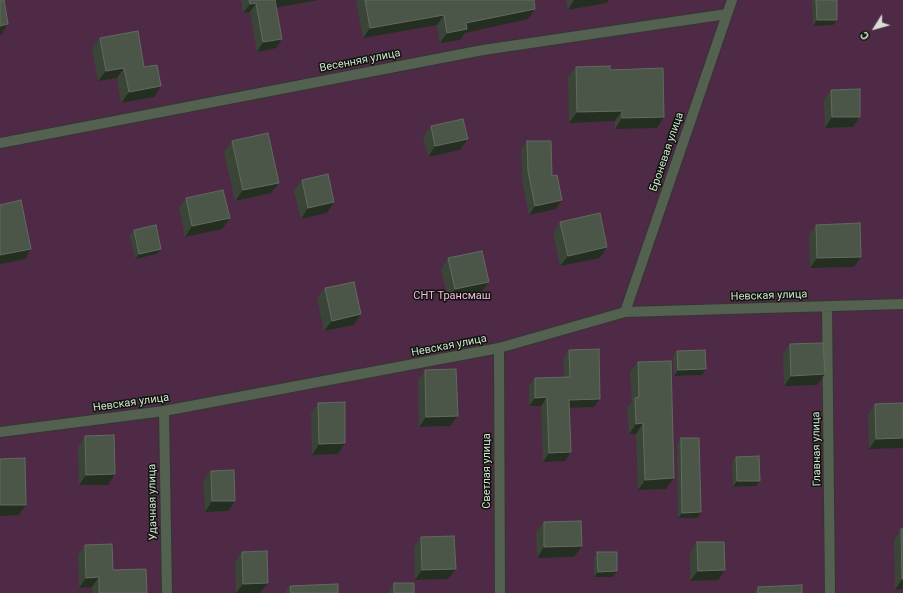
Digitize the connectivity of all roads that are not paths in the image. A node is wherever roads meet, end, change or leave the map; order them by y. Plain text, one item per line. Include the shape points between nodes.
1 (732, 0) edge
2 (727, 14) junction
3 (0, 143) edge
4 (903, 304) edge
5 (828, 306) junction
6 (625, 312) junction
7 (499, 348) junction
8 (164, 411) junction
9 (0, 432) edge
10 (167, 593) edge
11 (500, 593) edge
12 (830, 593) edge

1 - 2 street, Броневая улица
2 - 3 street, Весенняя улица via 483,50
2 - 6 street, Броневая улица
4 - 5 street, Невская улица
5 - 6 street, Невская улица
5 - 12 street, Главная улица
6 - 7 street, Невская улица
7 - 8 street, Невская улица
7 - 11 street, Светлая улица
8 - 9 street, Невская улица
8 - 10 street, Удачная улица

